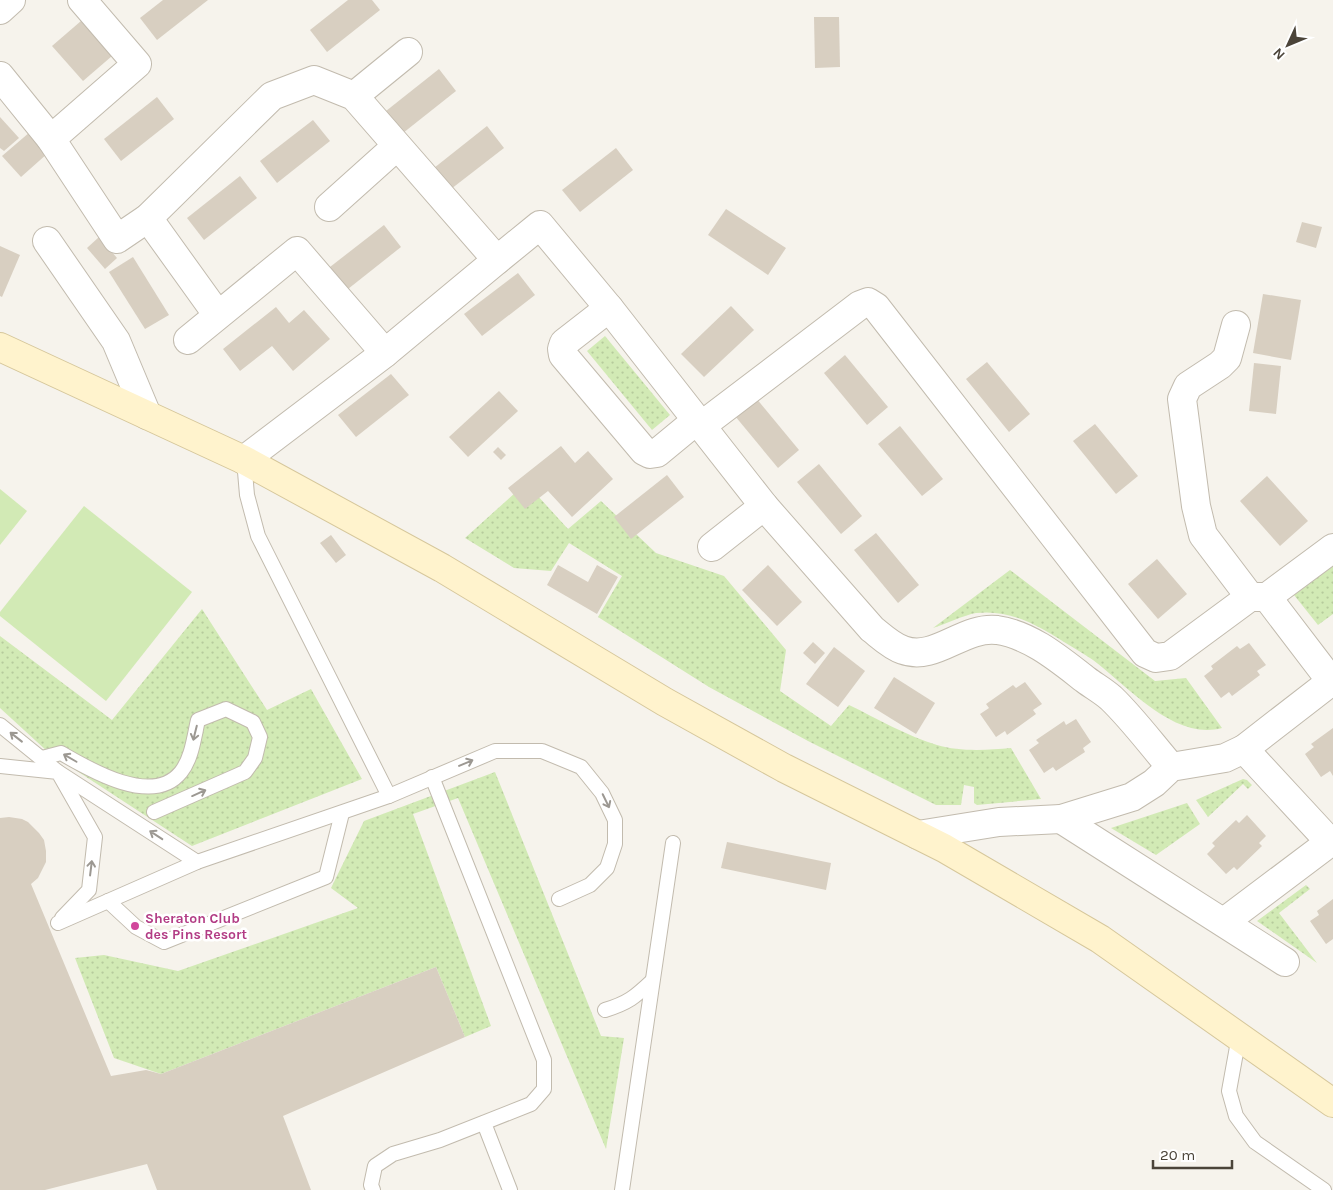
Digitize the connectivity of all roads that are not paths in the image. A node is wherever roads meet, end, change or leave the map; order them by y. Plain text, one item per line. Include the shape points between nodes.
1 (11, 0) edge
2 (82, 0) edge
3 (0, 10) edge
4 (408, 52) dead end
5 (0, 76) edge
6 (354, 96) junction
7 (51, 139) junction
8 (397, 146) junction
9 (329, 207) dead end
10 (148, 218) junction
11 (46, 242) dead end
12 (497, 260) junction
13 (609, 308) junction
14 (218, 314) junction
15 (1236, 325) dead end
16 (188, 340) dead end
17 (0, 347) edge
18 (385, 352) junction
19 (147, 415) junction
20 (699, 423) junction
21 (244, 460) junction
22 (764, 506) junction
23 (712, 547) dead end
24 (1333, 548) edge
25 (1259, 597) junction
26 (1332, 681) edge
27 (0, 725) edge
28 (1244, 749) junction
29 (42, 758) junction
30 (0, 766) edge
31 (1171, 767) junction
32 (58, 772) junction
33 (432, 777) junction
34 (389, 796) junction
35 (154, 812) dead end
36 (342, 813) junction
37 (1061, 819) junction
38 (918, 835) junction
39 (1332, 841) edge
40 (672, 844) dead end
41 (197, 862) junction
42 (559, 899) dead end
43 (108, 901) junction
44 (1224, 922) junction
45 (1286, 962) dead end
46 (652, 981) junction
47 (605, 1010) dead end
48 (1239, 1036) junction
49 (1333, 1102) edge
50 (484, 1123) junction
51 (372, 1190) edge
52 (510, 1190) edge
53 (622, 1190) edge
54 (1324, 1190) edge

1 - 3 street
2 - 7 street via 137,64
4 - 6 street
5 - 7 street
6 - 8 street
6 - 10 street via 314,80 272,96
7 - 10 street via 117,239
8 - 9 street
8 - 12 street
10 - 14 street
11 - 19 street via 116,341
12 - 13 street via 540,225
12 - 18 street
13 - 20 street
13 - 20 street via 564,343 563,356 650,454
14 - 16 street
14 - 18 street via 297,251
15 - 25 street via 1227,358 1188,386 1182,399 1203,535
17 - 19 main road
18 - 21 street
19 - 21 main road
20 - 22 street
20 - 25 street via 868,302 876,307 1145,653 1156,658 1170,656
21 - 34 lane via 247,495 258,536
21 - 38 main road via 442,568 665,702 784,768
22 - 23 street
22 - 31 street via 886,641 904,650 921,652 935,650 981,630 1019,636 1037,645 1111,698
24 - 25 street
25 - 26 street
26 - 28 street
29 -> 27 lane
28 - 31 street via 1225,758
28 - 39 street
29 - 32 lane
35 -> 29 lane via 245,772 255,758 260,737 252,722 226,709 198,720 189,756 181,772 165,784 142,787 103,776 61,753
30 - 32 lane
31 - 37 street via 1154,784 1132,797
41 -> 32 lane
43 -> 32 lane via 58,923 88,890 95,837
33 - 34 lane
33 -> 42 lane via 495,751 542,751 581,767 602,793 615,820 615,844 607,868 590,885
33 - 50 lane via 544,1060 544,1089 531,1104
34 - 36 lane
36 - 41 lane
36 - 43 lane via 326,877 164,942 136,927
37 - 38 street via 999,822
37 - 44 street
38 - 48 main road via 1100,938
39 - 44 street
40 - 46 lane
41 - 43 lane
44 - 45 street
46 - 47 lane via 624,1004
46 - 53 lane
48 - 49 main road
48 - 54 lane via 1229,1091 1236,1116 1255,1142
50 - 51 lane via 393,1154 375,1166
50 - 52 lane

